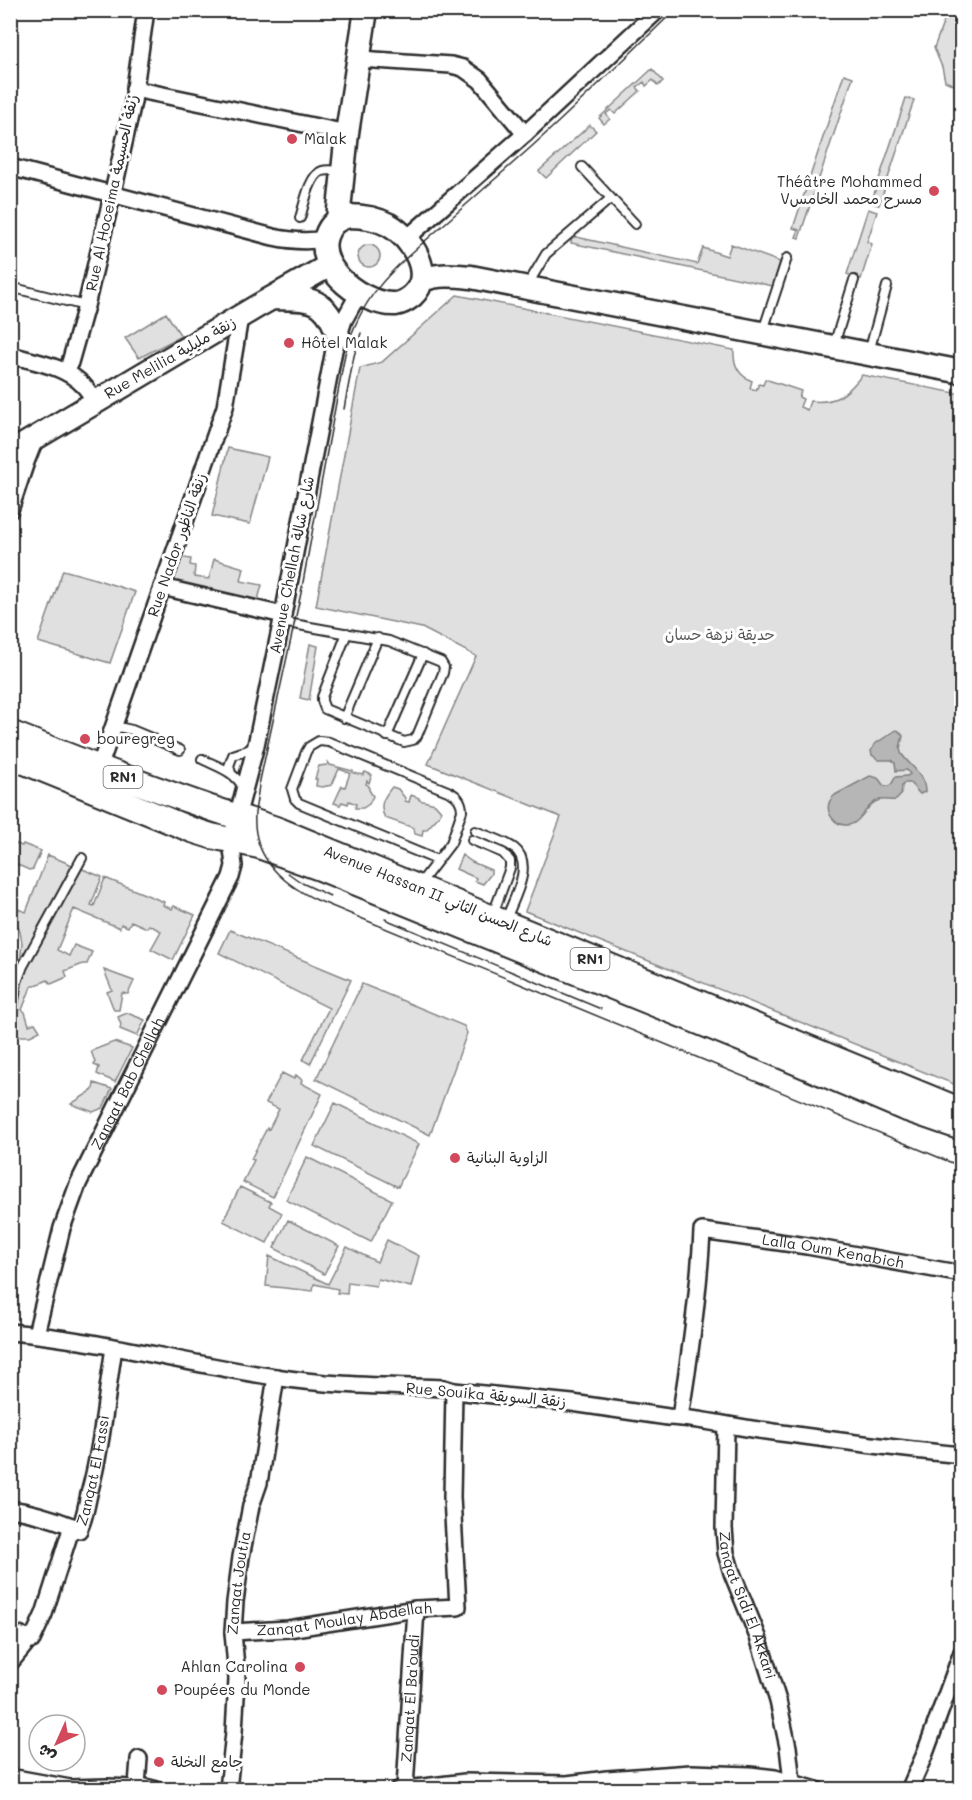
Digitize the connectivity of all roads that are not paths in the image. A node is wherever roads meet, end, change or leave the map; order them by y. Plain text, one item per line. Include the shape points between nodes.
1 (146, 10) edge
2 (359, 10) edge
3 (658, 10) edge
4 (366, 11) edge
5 (359, 59) junction
6 (135, 89) junction
7 (346, 133) junction
8 (525, 134) junction
9 (10, 167) edge
10 (582, 167) dead end
11 (343, 172) junction
12 (113, 195) junction
13 (610, 199) junction
14 (300, 218) dead end
15 (338, 219) junction
16 (635, 224) dead end
17 (325, 239) junction
18 (406, 239) junction
19 (787, 258) dead end
20 (330, 265) junction
21 (422, 280) junction
22 (854, 280) dead end
23 (887, 286) dead end
24 (10, 287) edge
25 (526, 287) junction
26 (359, 293) junction
27 (271, 298) junction
28 (87, 306) junction
29 (240, 317) junction
30 (763, 333) junction
31 (338, 335) junction
32 (833, 347) junction
33 (868, 353) junction
34 (10, 355) edge
35 (962, 372) edge
36 (67, 373) junction
37 (95, 401) junction
38 (36, 437) junction
39 (10, 453) edge
40 (10, 510) edge
41 (162, 587) junction
42 (282, 619) junction
43 (347, 633) junction
44 (378, 638) junction
45 (423, 654) junction
46 (344, 718) junction
47 (113, 726) junction
48 (10, 733) edge
49 (387, 736) junction
50 (256, 745) junction
51 (180, 750) dead end
52 (10, 756) edge
53 (202, 759) dead end
54 (99, 768) junction
55 (231, 773) junction
56 (244, 790) junction
57 (237, 816) junction
58 (475, 831) dead end
59 (231, 840) junction
60 (472, 840) dead end
61 (82, 858) dead end
62 (437, 860) junction
63 (417, 887) junction
64 (498, 921) junction
65 (10, 1024) edge
66 (904, 1108) junction
67 (962, 1111) edge
68 (962, 1128) edge
69 (962, 1138) edge
70 (962, 1274) edge
71 (10, 1332) edge
72 (36, 1334) junction
73 (114, 1348) junction
74 (276, 1377) junction
75 (454, 1391) junction
76 (680, 1418) junction
77 (726, 1425) junction
78 (962, 1455) edge
79 (10, 1509) edge
80 (72, 1526) junction
81 (416, 1609) junction
82 (10, 1632) edge
83 (233, 1632) junction
84 (28, 1638) junction
85 (962, 1652) edge
86 (10, 1663) edge
87 (139, 1759) dead end
88 (10, 1777) edge
89 (792, 1782) junction
90 (567, 1784) junction
91 (137, 1785) junction
92 (547, 1786) edge
93 (402, 1789) edge
94 (157, 1790) edge
95 (228, 1790) edge
96 (588, 1790) edge
97 (817, 1790) edge
98 (909, 1790) edge

1 - 6 street, Rue Al Hoceima زنقة الحسيمة
2 - 4 street
3 - 8 street
4 - 5 street
5 - 7 street
5 - 8 street via 463,68 480,80
6 - 7 street
6 - 12 street, Rue Al Hoceima زنقة الحسيمة
7 - 11 street
8 - 18 street
9 - 12 street
10 - 13 lane
11 - 14 lane via 328,170 316,175
11 - 15 street
12 - 17 street via 280,239
12 - 28 street, Rue Al Hoceima زنقة الحسيمة
13 - 16 lane
13 - 25 lane via 546,254
15 - 17 street
15 - 18 street via 370,218 390,225
17 - 20 street
18 - 21 street via 422,268
19 - 30 lane
20 - 26 street
20 - 27 street, Rue Melilia زنقة مليلية
21 - 25 street via 454,275
21 - 26 street via 414,294 401,303 385,303
22 - 32 lane
23 - 33 lane
24 - 28 lane
25 - 30 street
26 - 31 street, Avenue Chellah شارع شالة
27 - 29 street, Rue Melilia زنقة مليلية
27 - 31 street via 311,300 331,317
28 - 36 street, Rue Al Hoceima زنقة الحسيمة
29 - 37 street, Rue Melilia زنقة مليلية
29 - 41 street, Rue Nador زنقة الناظور via 225,407
30 - 32 street
31 - 42 street, Avenue Chellah شارع شالة
32 - 33 street
33 - 35 street
34 - 36 street
36 - 37 street
37 - 38 street, Rue Melilia زنقة مليلية
38 - 39 street, Rue Melilia زنقة مليلية
38 - 40 street
41 - 42 street
41 - 47 street, Rue Nador زنقة الناظور
42 - 43 lane
42 - 50 street, Avenue Chellah شارع شالة
43 - 44 lane
43 - 46 lane via 322,701 324,709
44 - 45 lane
44 - 46 lane
45 - 49 lane
45 - 49 lane via 441,662 444,670 417,736 407,742
46 - 49 lane
47 - 51 lane
47 - 54 street, Rue Nador زنقة الناظور
48 - 54 main road, Avenue Hassan II شارع الحسن الثاني / RN1
50 - 55 lane via 233,755
50 - 56 street, Avenue Chellah شارع شالة
52 - 59 main road, Avenue Hassan II شارع الحسن الثاني / RN1 via 192,830
53 - 55 lane
54 - 57 main road, Avenue Hassan II شارع الحسن الثاني / RN1
55 - 56 lane
56 - 57 street, Avenue Chellah شارع شالة
57 - 59 street, Avenue Chellah شارع شالة
57 - 63 main road, Avenue Hassan II شارع الحسن الثاني / RN1
58 - 64 lane via 515,849 524,862 523,873
59 - 66 main road, Avenue Hassan II شارع الحسن الثاني / RN1 via 320,868
59 - 72 street, Zanqat Bab Chellah via 231,877 78,1184 62,1228
60 - 64 lane via 503,853 510,861
61 - 65 lane via 23,966
62 - 62 lane via 299,803 293,794 293,783 309,747 329,741 454,794 462,806 461,816 452,843
62 - 63 lane
63 - 64 main road, Avenue Hassan II شارع الحسن الثاني / RN1
64 - 67 main road, Avenue Hassan II شارع الحسن الثاني / RN1
66 - 68 main road, Avenue Hassan II شارع الحسن الثاني / RN1
66 - 69 main road via 926,1123
70 - 76 street, Lalla Oum Kenabich via 702,1232
71 - 72 street, Rue Souika زنقة السويقة
72 - 73 street, Rue Souika زنقة السويقة
73 - 74 street, Rue Souika زنقة السويقة
73 - 80 street, Zanqat El Fassi via 86,1515 79,1530
74 - 75 street, Rue Souika زنقة السويقة
74 - 83 street, Zanqat Joutia via 259,1483 241,1557
75 - 76 street, Rue Souika زنقة السويقة
75 - 81 street, Zanqat Moulay Abdellah via 452,1497 458,1607
76 - 77 street, Rue Souika زنقة السويقة
77 - 78 street, Rue Souika زنقة السويقة
77 - 89 street, Zanqat Sidi El Akkari via 726,1553 778,1701
79 - 80 street
80 - 84 street, Zanqat El Fassi via 44,1614 32,1640
81 - 83 street, Zanqat Moulay Abdellah via 300,1628
81 - 93 street, Zanqat El Ba'oudi
82 - 84 street
83 - 95 street, Zanqat Joutia via 237,1679
84 - 86 street, Zanqat El Fassi
85 - 98 street
87 - 91 street
88 - 91 street via 70,1788
89 - 90 street via 750,1774 692,1773
89 - 97 street
90 - 92 street
90 - 96 street
91 - 94 street
92 - 93 street via 465,1782

